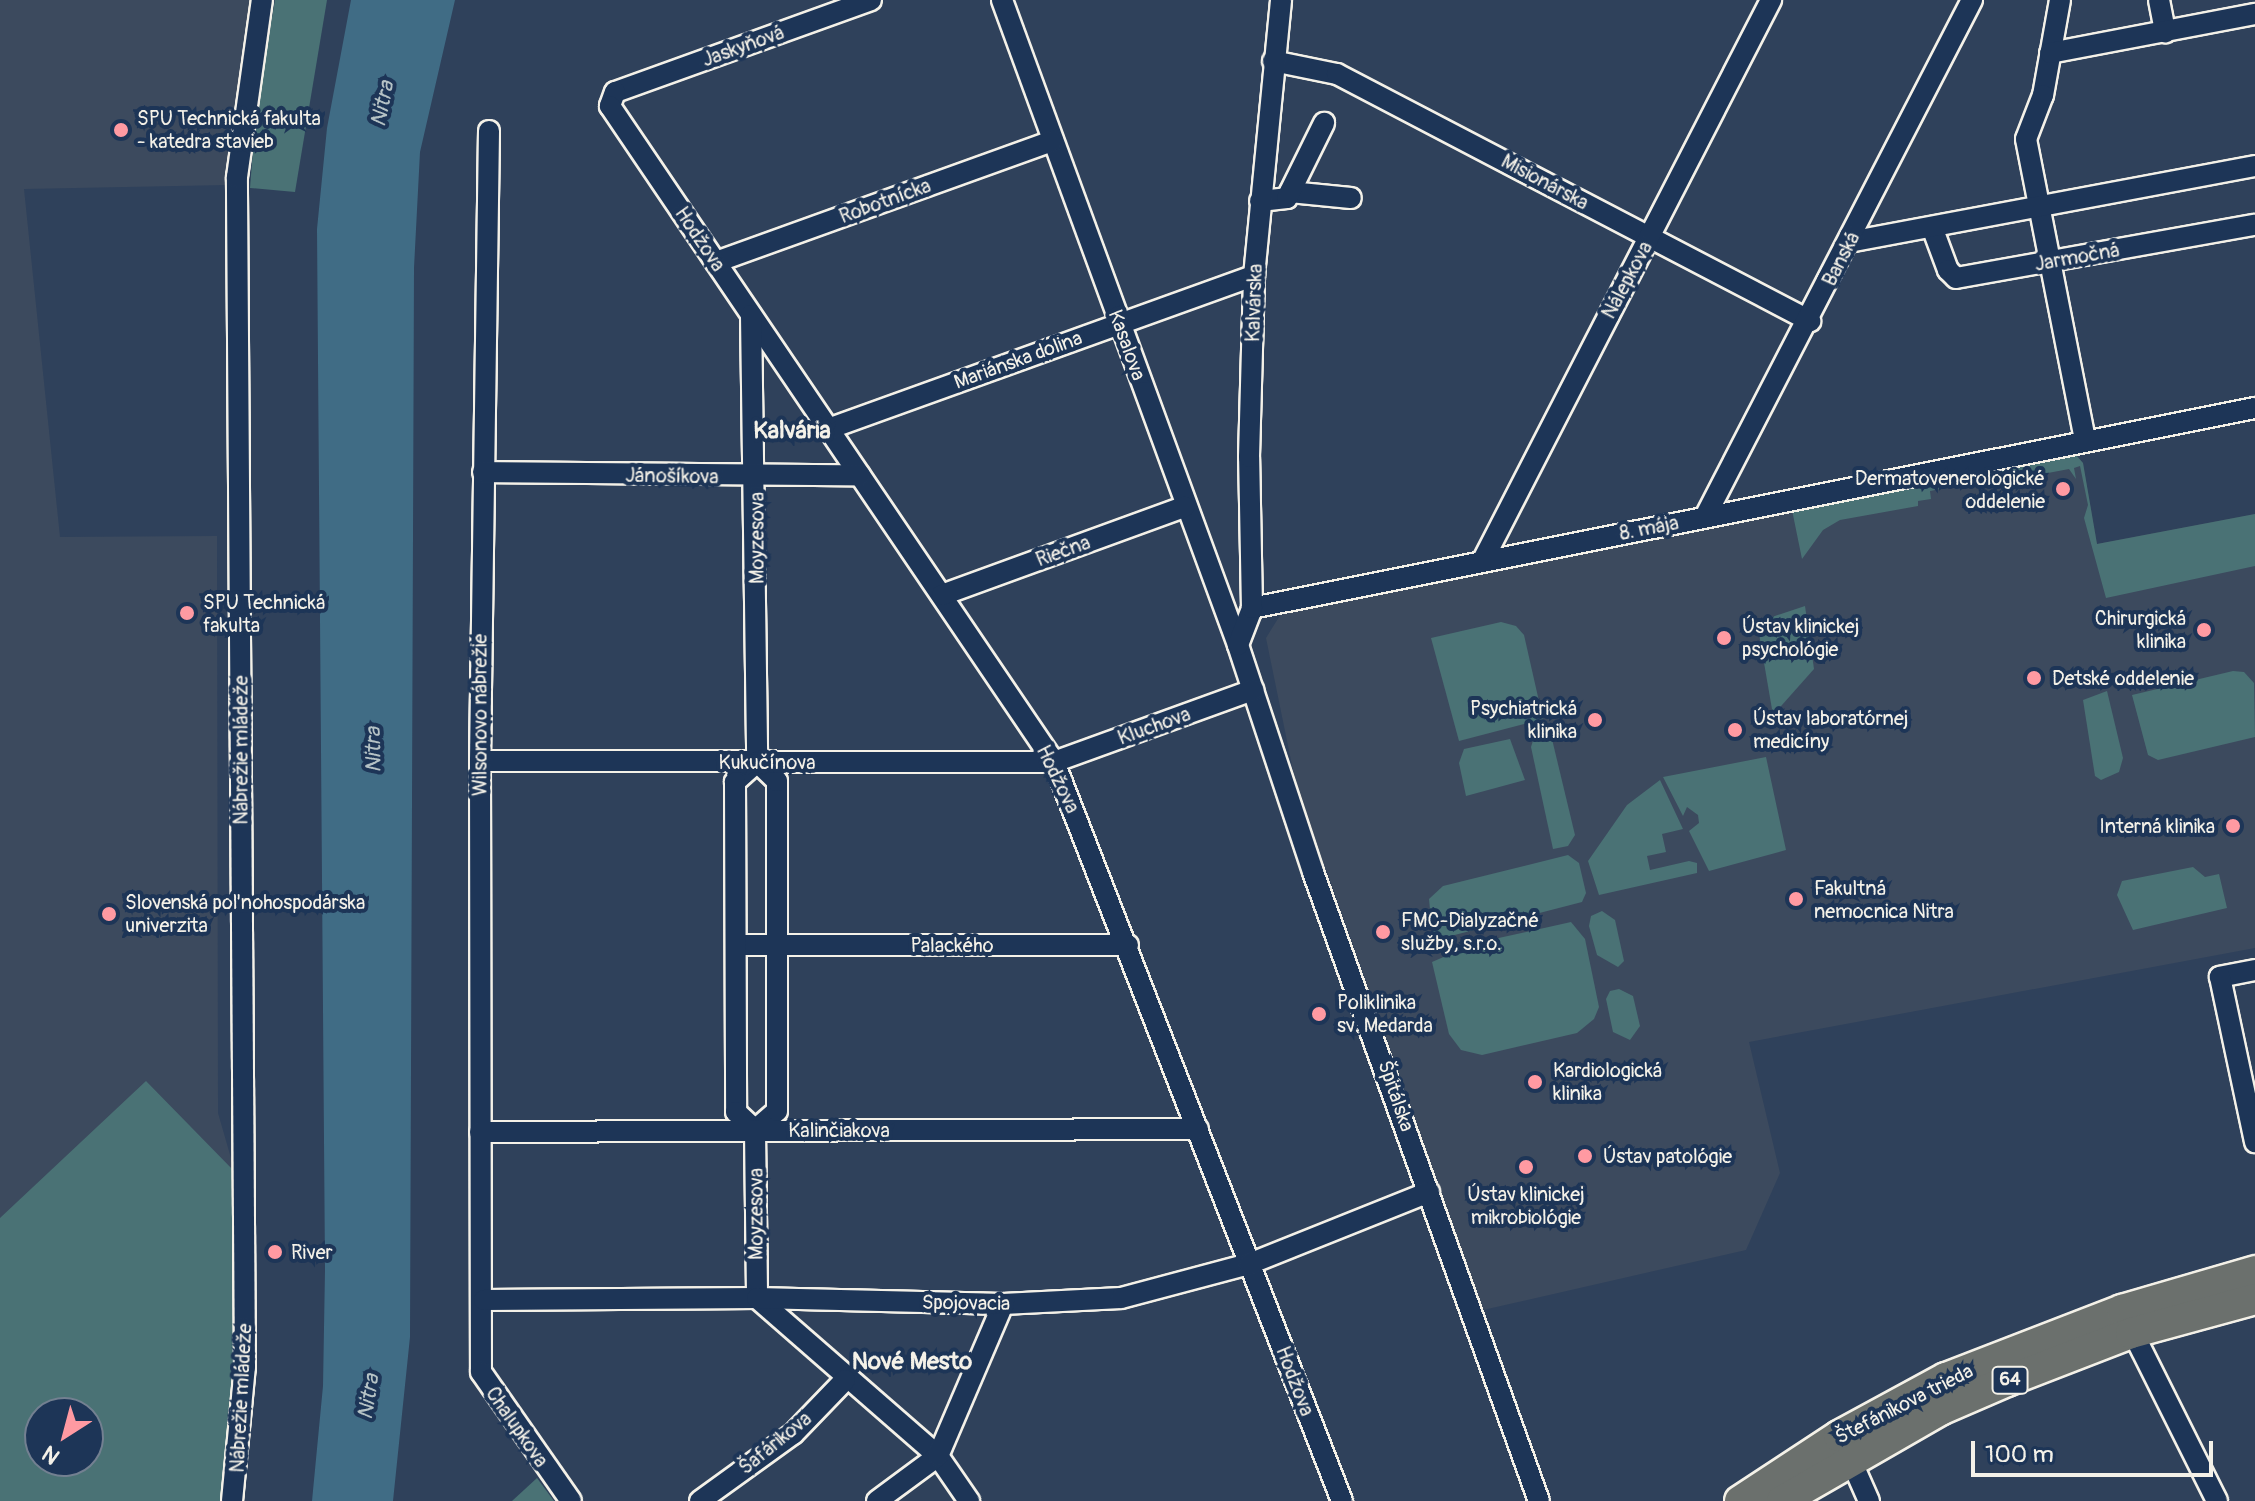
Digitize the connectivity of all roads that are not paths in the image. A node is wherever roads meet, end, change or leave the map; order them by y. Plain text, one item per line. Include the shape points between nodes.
1 (262, 0) edge
2 (871, 0) edge
3 (1281, 0) edge
4 (1771, 0) edge
5 (1972, 0) edge
6 (2060, 0) edge
7 (2159, 0) edge
8 (1006, 1) edge
9 (2255, 14) edge
10 (2165, 32) junction
11 (2050, 53) junction
12 (1273, 61) junction
13 (615, 92) joint
14 (1324, 123) dead end
15 (489, 131) dead end
16 (1053, 141) junction
17 (2255, 166) edge
18 (1290, 192) junction
19 (1351, 198) dead end
20 (1260, 201) junction
21 (2041, 207) junction
22 (2255, 225) edge
23 (1932, 227) junction
24 (1650, 237) junction
25 (1849, 242) junction
26 (2051, 261) junction
27 (716, 262) junction
28 (1254, 276) junction
29 (751, 315) junction
30 (1810, 321) junction
31 (1119, 324) junction
32 (2255, 408) edge
33 (828, 429) junction
34 (2085, 441) junction
35 (483, 472) junction
36 (860, 475) junction
37 (756, 477) junction
38 (1184, 507) junction
39 (1705, 517) junction
40 (1483, 560) junction
41 (942, 595) junction
42 (1252, 608) junction
43 (1238, 645) junction
44 (1253, 690) junction
45 (480, 761) junction
46 (757, 762) junction
47 (1054, 762) junction
48 (777, 944) junction
49 (736, 945) junction
50 (1128, 945) junction
51 (2255, 970) edge
52 (1198, 1129) junction
53 (755, 1130) junction
54 (480, 1132) junction
55 (2255, 1142) edge
56 (1429, 1192) junction
57 (1249, 1264) junction
58 (2255, 1271) edge
59 (757, 1298) junction
60 (2255, 1299) edge
61 (484, 1300) junction
62 (1003, 1304) junction
63 (2127, 1322) junction
64 (845, 1380) junction
65 (1845, 1447) junction
66 (938, 1456) junction
67 (232, 1501) edge
68 (571, 1501) edge
69 (700, 1501) edge
70 (877, 1501) edge
71 (969, 1501) edge
72 (1342, 1501) edge
73 (1539, 1501) edge
74 (1740, 1501) edge
75 (1782, 1501) edge
76 (1869, 1501) edge
77 (2217, 1501) edge

1 - 67 street, Nábrežie mládeže via 237,177 245,1367
2 - 13 street, Jaskyňová
3 - 12 street, Kalvárska
4 - 24 street, Nálepkova
5 - 25 street, Banská
6 - 11 street
7 - 10 street
8 - 16 street, Kasalova
9 - 10 street
10 - 11 street
11 - 21 street via 2043,95 2026,139
12 - 20 street, Kalvárska
12 - 24 street, Misionárska via 1337,74
13 - 27 street, Hodžova via 610,106
14 - 18 street
15 - 35 street, Wilsonovo nábrežie
16 - 27 street, Robotnícka
16 - 31 street, Kasalova
17 - 21 street
18 - 19 street
18 - 20 street via 1287,198
20 - 28 street, Kalvárska
21 - 23 street
21 - 26 street
22 - 26 street, Jarmočná
23 - 25 street
23 - 26 street, Jarmočná via 1956,278
24 - 30 street, Misionárska
24 - 40 street, Nálepkova
25 - 30 street, Banská
26 - 34 street
27 - 29 street, Hodžova
28 - 31 street, Mariánska dolina
28 - 42 street, Kalvárska
29 - 33 street, Hodžova
29 - 37 street, Moyzesova via 750,462
30 - 39 street, Banská
31 - 33 street, Mariánska dolina
31 - 38 street, Kasalova
32 - 34 street, 8. mája
33 - 36 street, Hodžova
34 - 39 street, 8. mája
35 - 37 street, Jánošíkova
35 - 45 street, Wilsonovo nábrežie
36 - 37 street, Jánošíkova
36 - 41 street, Hodžova
37 - 46 street, Moyzesova
38 - 41 street, Riečna
38 - 43 street, Kasalova
39 - 40 street, 8. mája
40 - 42 street, 8. mája
41 - 47 street, Hodžova
42 - 43 street
43 - 44 street, Kasalova
44 - 47 street, Kluchova
44 - 56 street, Špitálska
45 - 46 street, Kukučínova
45 - 54 street, Wilsonovo nábrežie
46 - 47 street, Kukučínova
46 - 48 street via 777,781
46 - 49 street via 735,782
47 - 50 street, Hodžova
48 - 49 street, Palackého
48 - 50 street, Palackého
48 - 53 street via 777,1111
49 - 53 street via 736,1112
50 - 52 street, Hodžova
51 - 55 street via 2220,977
52 - 53 street, Kalinčiakova
52 - 57 street, Hodžova
53 - 54 street, Kalinčiakova
53 - 59 street, Moyzesova
54 - 61 street, Wilsonovo nábrežie
56 - 57 street, Spojovacia
56 - 73 street, Špitálska
57 - 62 street, Spojovacia via 1121,1298
57 - 72 street, Hodžova
58 - 63 main road, Štefánikova trieda / 64
59 - 61 street, Spojovacia
59 - 62 street, Spojovacia
59 - 64 street
60 - 63 main road, Štefánikova trieda / 64
61 - 68 street, Chalupkova via 481,1372
62 - 66 street
63 - 65 main road, Štefánikova trieda / 64 via 1940,1410
63 - 77 street
64 - 66 street
64 - 69 street, Šafárikova via 793,1434
65 - 74 main road, Štefánikova trieda / 64
65 - 75 main road, Štefánikova trieda / 64
65 - 76 street
66 - 70 street
66 - 71 street

